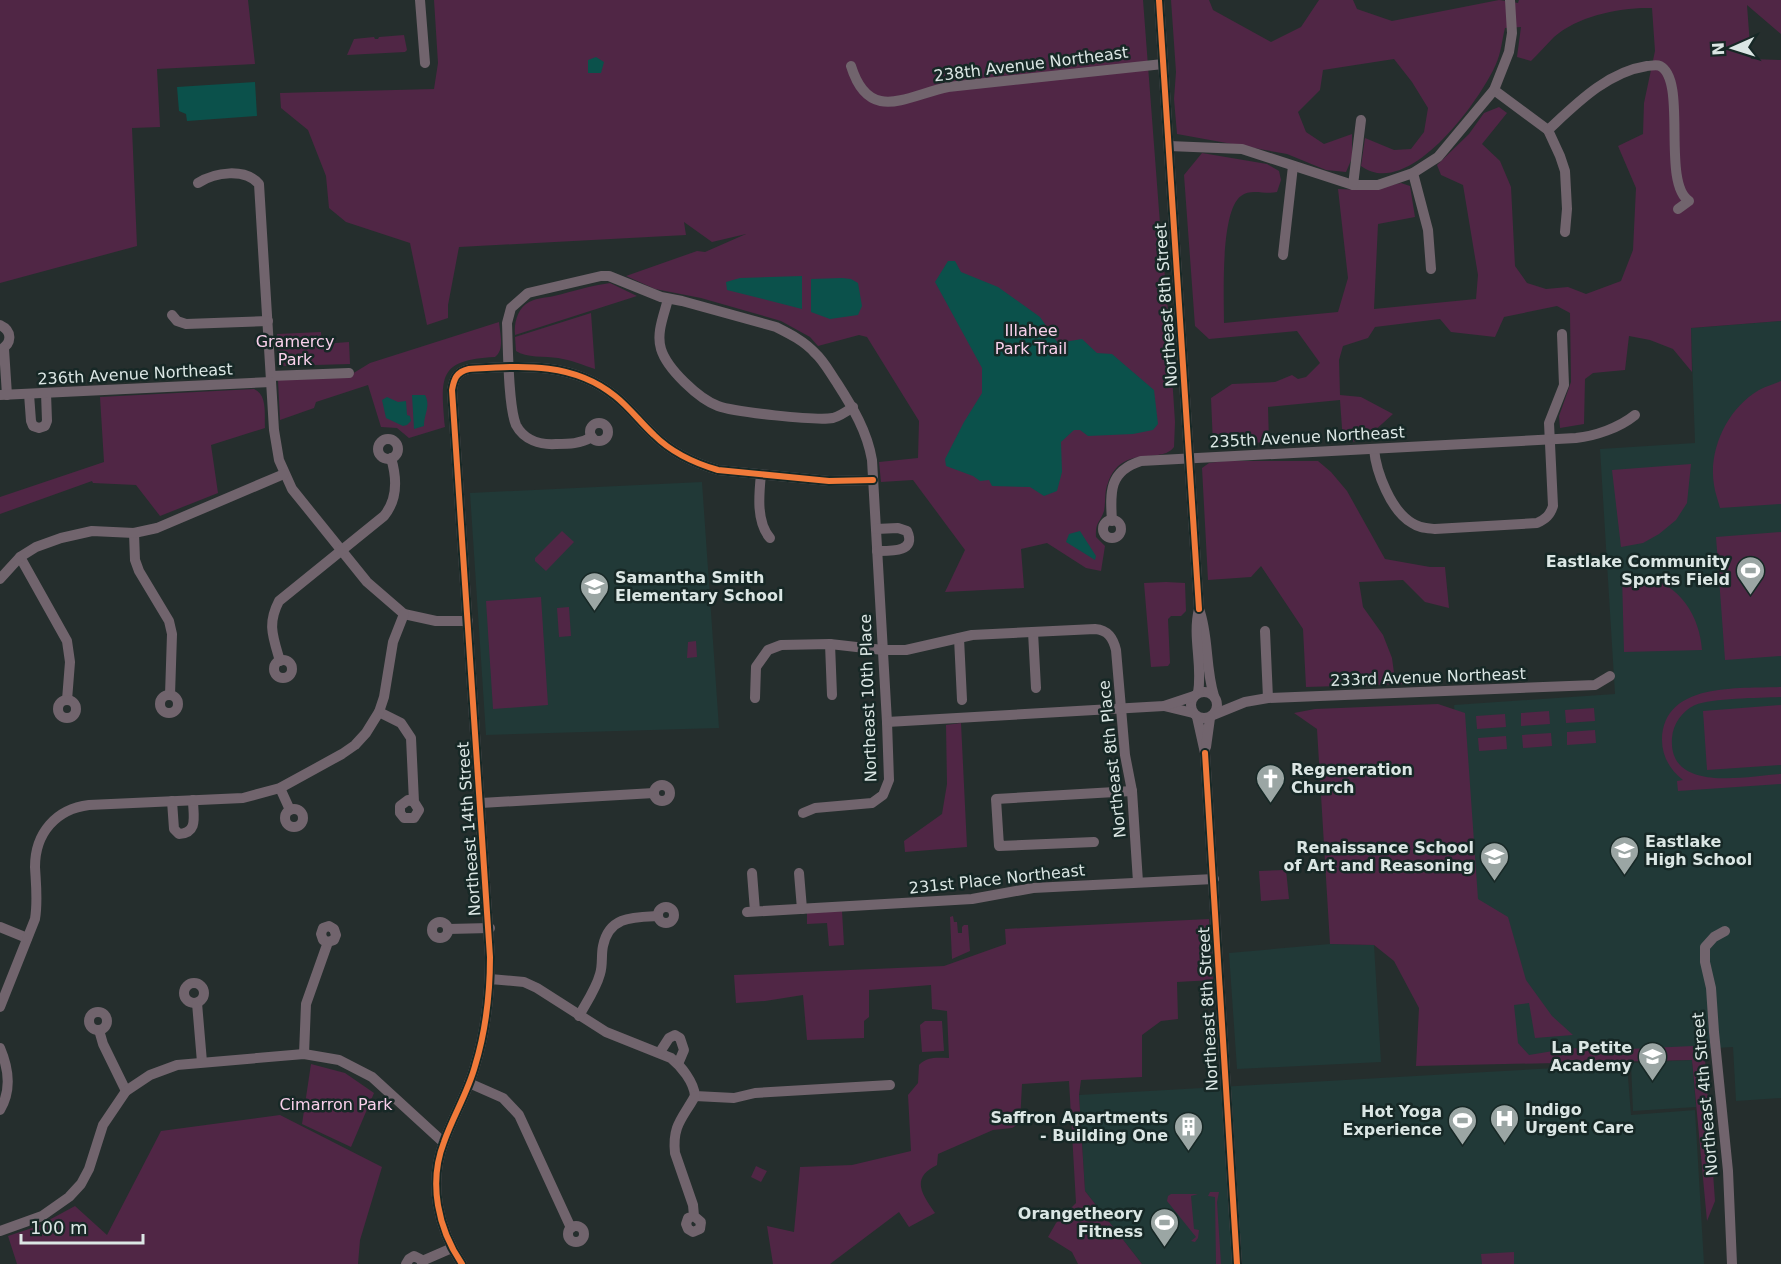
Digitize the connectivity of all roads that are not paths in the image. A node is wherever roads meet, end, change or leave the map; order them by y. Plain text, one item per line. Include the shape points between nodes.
1 (420, 0) edge
2 (1159, 0) edge
3 (1510, 0) edge
4 (424, 63) dead end
5 (1163, 64) junction
6 (851, 66) dead end
7 (1494, 90) junction
8 (1361, 120) dead end
9 (1548, 130) junction
10 (1170, 146) junction
11 (1293, 166) junction
12 (1413, 173) junction
13 (198, 183) dead end
14 (1353, 185) junction
15 (1678, 209) dead end
16 (1565, 232) dead end
17 (1283, 255) dead end
18 (1431, 269) dead end
19 (668, 300) junction
20 (172, 315) dead end
21 (268, 321) junction
22 (0, 325) edge
23 (1562, 334) dead end
24 (2, 349) edge
25 (509, 367) junction
26 (349, 373) dead end
27 (271, 379) junction
28 (46, 393) junction
29 (29, 394) junction
30 (3, 395) edge
31 (853, 407) junction
32 (1635, 415) dead end
33 (592, 437) dead end
34 (1549, 439) junction
35 (1374, 449) junction
36 (1189, 457) junction
37 (391, 458) dead end
38 (284, 474) junction
39 (761, 474) junction
40 (873, 480) junction
41 (1112, 521) dead end
42 (876, 529) junction
43 (134, 533) junction
44 (770, 538) dead end
45 (342, 550) junction
46 (877, 551) junction
47 (20, 557) junction
48 (0, 579) edge
49 (1199, 609) junction
50 (404, 614) junction
51 (468, 621) junction
52 (1265, 631) dead end
53 (1033, 632) junction
54 (959, 638) junction
55 (830, 644) junction
56 (883, 650) junction
57 (280, 661) dead end
58 (1610, 676) dead end
59 (1036, 688) dead end
60 (170, 695) dead end
61 (832, 695) dead end
62 (1196, 695) junction
63 (755, 698) dead end
64 (1215, 698) junction
65 (1268, 698) junction
66 (962, 699) dead end
67 (68, 700) dead end
68 (1245, 702) junction
69 (1164, 706) junction
70 (1121, 709) junction
71 (379, 712) junction
72 (1195, 715) junction
73 (1212, 717) junction
74 (887, 722) junction
75 (1205, 753) junction
76 (280, 788) junction
77 (1132, 791) junction
78 (654, 794) dead end
79 (193, 800) junction
80 (172, 801) junction
81 (414, 802) dead end
82 (482, 803) junction
83 (290, 810) dead end
84 (803, 813) dead end
85 (1094, 842) dead end
86 (752, 873) dead end
87 (799, 873) dead end
88 (1214, 879) junction
89 (1138, 882) junction
90 (802, 909) junction
91 (658, 916) dead end
92 (0, 927) edge
93 (490, 928) junction
94 (448, 929) dead end
95 (1725, 931) dead end
96 (27, 938) junction
97 (328, 942) dead end
98 (490, 979) junction
99 (197, 1003) dead end
100 (0, 1007) edge
101 (579, 1016) junction
102 (99, 1030) dead end
103 (0, 1048) edge
104 (660, 1052) junction
105 (304, 1054) junction
106 (202, 1062) junction
107 (678, 1064) junction
108 (470, 1083) junction
109 (890, 1085) dead end
110 (126, 1091) junction
111 (695, 1095) junction
112 (1, 1108) edge
113 (443, 1142) junction
114 (694, 1216) dead end
115 (571, 1228) dead end
116 (0, 1230) edge
117 (452, 1248) junction
118 (423, 1263) edge
119 (406, 1264) edge
120 (462, 1264) edge
121 (1236, 1264) edge
122 (1732, 1264) edge

1 - 4 street
2 - 5 street, Northeast 8th Street
3 - 7 street via 1509,52
5 - 6 street, 238th Avenue Northeast via 948,87 888,102 871,98 860,89
5 - 10 street, Northeast 8th Street
7 - 9 street
7 - 12 street via 1438,157
8 - 14 street
9 - 15 street via 1617,74 1634,68 1663,68 1671,82 1680,193 1689,201
9 - 16 street via 1565,171
10 - 11 street via 1242,149
10 - 36 street, Northeast 8th Street
11 - 14 street
11 - 17 street
12 - 14 street via 1378,185
12 - 18 street via 1428,230
13 - 21 street via 213,175 246,174 259,184
19 - 25 street, Northeast 10th Place via 609,276 528,293 508,315
19 - 31 street, Northeast 10th Place via 788,333 822,360
19 - 31 street via 659,334 661,350 704,399 729,409 817,418 835,418
20 - 21 street via 186,324
21 - 27 street
22 - 24 street via 9,334 9,342
23 - 34 street via 1564,385 1549,423
24 - 30 street
25 - 33 street via 513,414 525,436 547,445 577,443
25 - 39 street via 552,368 585,377 616,397 656,437 685,458 718,470
25 - 51 street, Northeast 14th Street via 460,372 454,378 452,390
26 - 27 street, 236th Avenue Northeast
27 - 28 street, 236th Avenue Northeast
27 - 38 street via 276,448
28 - 29 street, 236th Avenue Northeast
28 - 29 street via 47,421 39,428 31,421
29 - 30 street, 236th Avenue Northeast
31 - 40 street, Northeast 10th Place via 870,447
32 - 34 street, 235th Avenue Northeast via 1586,437
34 - 35 street, 235th Avenue Northeast
34 - 35 street via 1554,498 1551,513 1537,523 1435,529 1419,527 1400,513 1381,480
35 - 36 street, 235th Avenue Northeast
36 - 41 street, 235th Avenue Northeast via 1141,461 1123,470 1111,493
36 - 49 street, Northeast 8th Street
37 - 45 street via 395,493 390,508
38 - 43 street via 157,528
38 - 45 street
39 - 40 street via 828,481
39 - 44 street via 761,515
40 - 42 street, Northeast 10th Place
42 - 46 street, Northeast 10th Place
42 - 46 street via 898,528 907,531 910,538 903,549
43 - 47 street via 80,532 36,547
43 - 60 street via 139,571 172,633
45 - 50 street via 367,582
45 - 57 street via 279,601 271,625
46 - 56 street, Northeast 10th Place
47 - 48 street
47 - 67 street via 67,641
49 - 62 street, Northeast 8th Street via 1196,624 1200,675
49 - 64 street, Northeast 8th Street
50 - 51 street via 436,621
50 - 71 street via 393,642
51 - 82 street, Northeast 14th Street
52 - 65 street
53 - 54 street
53 - 59 street
53 - 70 street, Northeast 8th Place via 1101,629 1110,635 1116,650
54 - 56 street via 915,650
54 - 66 street
55 - 56 street
55 - 61 street
55 - 63 street via 781,645 764,654 756,667
56 - 74 street, Northeast 10th Place
58 - 65 street, 233rd Avenue Northeast via 1595,685
62 - 64 street via 1206,692
62 - 69 street
62 - 72 street via 1191,705
64 - 68 street, 233rd Avenue Northeast
64 - 73 street via 1217,708
65 - 68 street, 233rd Avenue Northeast
68 - 73 street, 233rd Avenue Northeast
69 - 70 street
69 - 72 street
70 - 74 street
70 - 77 street, Northeast 8th Place
71 - 76 street via 355,745
71 - 81 street via 401,723 411,738
72 - 73 street via 1201,719
72 - 75 street, Northeast 8th Street
73 - 75 street, Northeast 8th Street
74 - 84 street, Northeast 10th Place via 889,780 883,795 872,803 822,807
75 - 88 street, Northeast 8th Street
76 - 79 street via 243,798
76 - 83 street
77 - 85 street via 996,798 999,846
77 - 89 street, Northeast 8th Place
78 - 82 street
79 - 80 street
79 - 80 street via 193,826 182,834 174,829
80 - 96 street via 79,806 61,814 48,826 36,854 38,905
82 - 93 street, Northeast 14th Street
86 - 90 street, 231st Place Northeast via 751,912
87 - 90 street
88 - 89 street, 231st Place Northeast
88 - 121 street, Northeast 8th Street
89 - 90 street, 231st Place Northeast via 1019,889 972,899
91 - 101 street via 616,922 610,929 599,979
92 - 96 street
93 - 94 street
93 - 98 street, Northeast 14th Street
95 - 122 street, Northeast 4th Street via 1705,947 1705,962 1711,988 1728,1171
96 - 100 street
97 - 105 street via 306,1004
98 - 101 street via 524,982
98 - 108 street, Northeast 14th Street via 486,1023
99 - 106 street
101 - 104 street via 619,1038
102 - 110 street
103 - 112 street via 9,1079
104 - 107 street
104 - 107 street via 669,1038 681,1038 684,1050
105 - 106 street
105 - 113 street via 339,1060 372,1077
106 - 110 street via 163,1069
107 - 111 street
108 - 113 street, Northeast 14th Street
108 - 115 street via 502,1098 519,1115
109 - 111 street via 755,1092 734,1098
110 - 116 street via 103,1125 81,1184 42,1216
111 - 114 street via 674,1136 675,1153
113 - 117 street, Northeast 14th Street via 436,1191 442,1224
117 - 118 street
117 - 120 street, Northeast 14th Street
118 - 119 street via 414,1256

